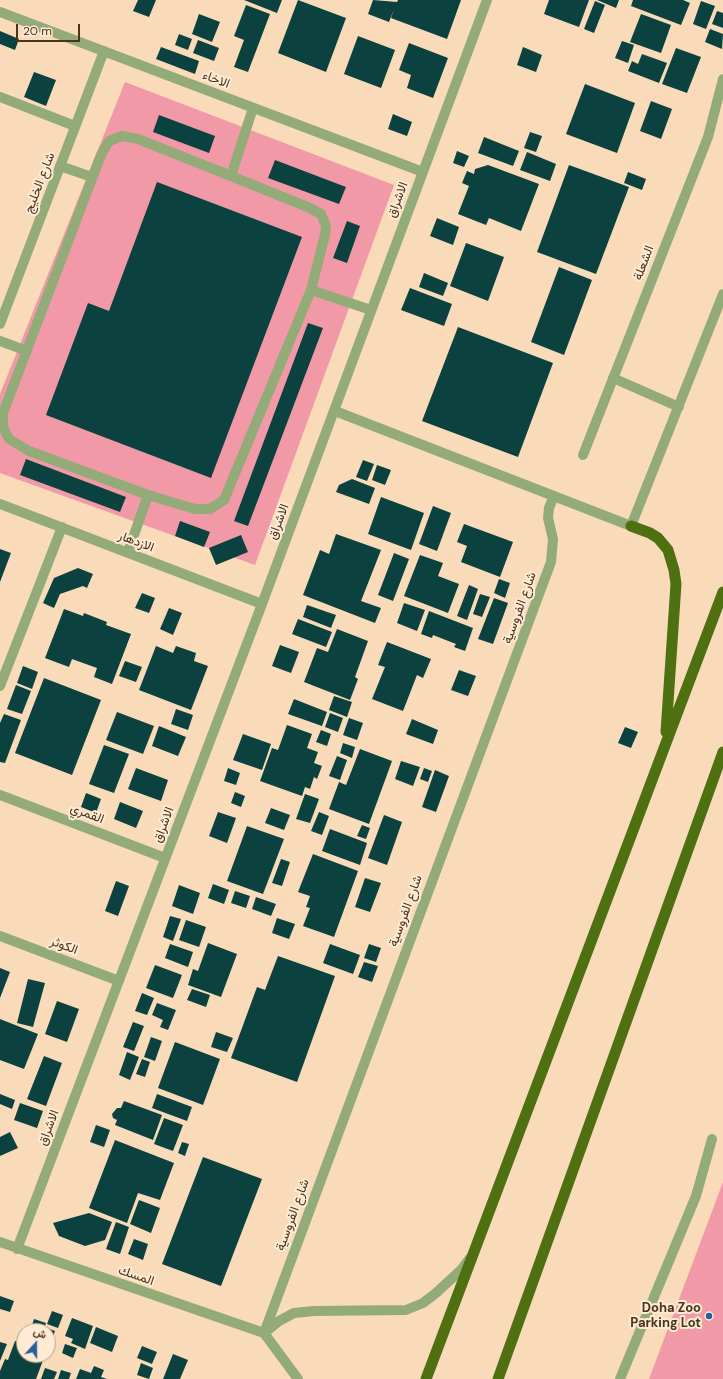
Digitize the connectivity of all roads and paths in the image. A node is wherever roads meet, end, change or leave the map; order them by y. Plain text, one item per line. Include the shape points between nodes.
1 (487, 0) edge
2 (0, 12) edge
3 (104, 51) junction
4 (723, 79) edge
5 (0, 97) edge
6 (253, 108) junction
7 (75, 126) junction
8 (60, 166) junction
9 (423, 172) junction
10 (231, 176) junction
11 (92, 177) junction
12 (311, 290) junction
13 (723, 294) edge
14 (371, 310) junction
15 (0, 324) edge
16 (0, 341) edge
17 (27, 351) junction
18 (613, 378) junction
19 (679, 407) junction
20 (335, 411) junction
21 (584, 455) dead end
22 (148, 495) junction
23 (554, 496) junction
24 (0, 504) edge
25 (631, 526) junction
26 (62, 527) junction
27 (128, 552) junction
28 (723, 592) edge
29 (262, 604) junction
30 (0, 686) edge
31 (665, 745) junction
32 (723, 752) edge
33 (0, 795) edge
34 (165, 858) junction
35 (0, 936) edge
36 (119, 981) junction
37 (712, 1139) dead end
38 (0, 1242) edge
39 (17, 1249) junction
40 (471, 1256) junction
41 (264, 1333) junction
42 (298, 1379) edge
43 (426, 1379) edge
44 (498, 1379) edge
45 (620, 1379) edge

1 - 9 street, الاشراق
2 - 3 street, الاخاء
3 - 6 street, الاخاء
3 - 7 street, شارع الخليج
4 - 18 street, الشعلة via 708,137
5 - 7 street
6 - 9 street, الاخاء
6 - 10 street
7 - 8 street, شارع الخليج
8 - 11 street
8 - 15 street, شارع الخليج
9 - 14 street, الاشراق
10 - 11 street via 138,139 122,136 109,141
10 - 12 street via 321,214 326,226 325,235
11 - 17 street
12 - 14 street
12 - 22 street via 224,500 210,509 194,509
13 - 19 street
14 - 20 street, الاشراق
16 - 17 street
17 - 22 street via 3,413 3,427 9,439 29,451
18 - 19 street
18 - 21 street, الشعلة
19 - 25 street
20 - 23 street
20 - 29 street, الاشراق
22 - 27 street
23 - 25 street
23 - 41 street, شارع الفروسية via 548,518 553,540 552,562
24 - 26 street, الازدهار
25 - 31 highway via 650,533 665,545 671,557 676,584
26 - 27 street, الازدهار
26 - 30 street
27 - 29 street, الازدهار
28 - 31 highway
29 - 34 street, الاشراق
31 - 40 highway
32 - 44 highway
33 - 34 street, القمري
34 - 36 street, الاشراق
35 - 36 street, الكوثر
36 - 39 street, الاشراق
37 - 45 street via 694,1203
38 - 39 street, المسك
39 - 41 street, المسك
40 - 41 street via 461,1270 436,1293 423,1303 406,1310 294,1313
40 - 43 highway
41 - 42 street

